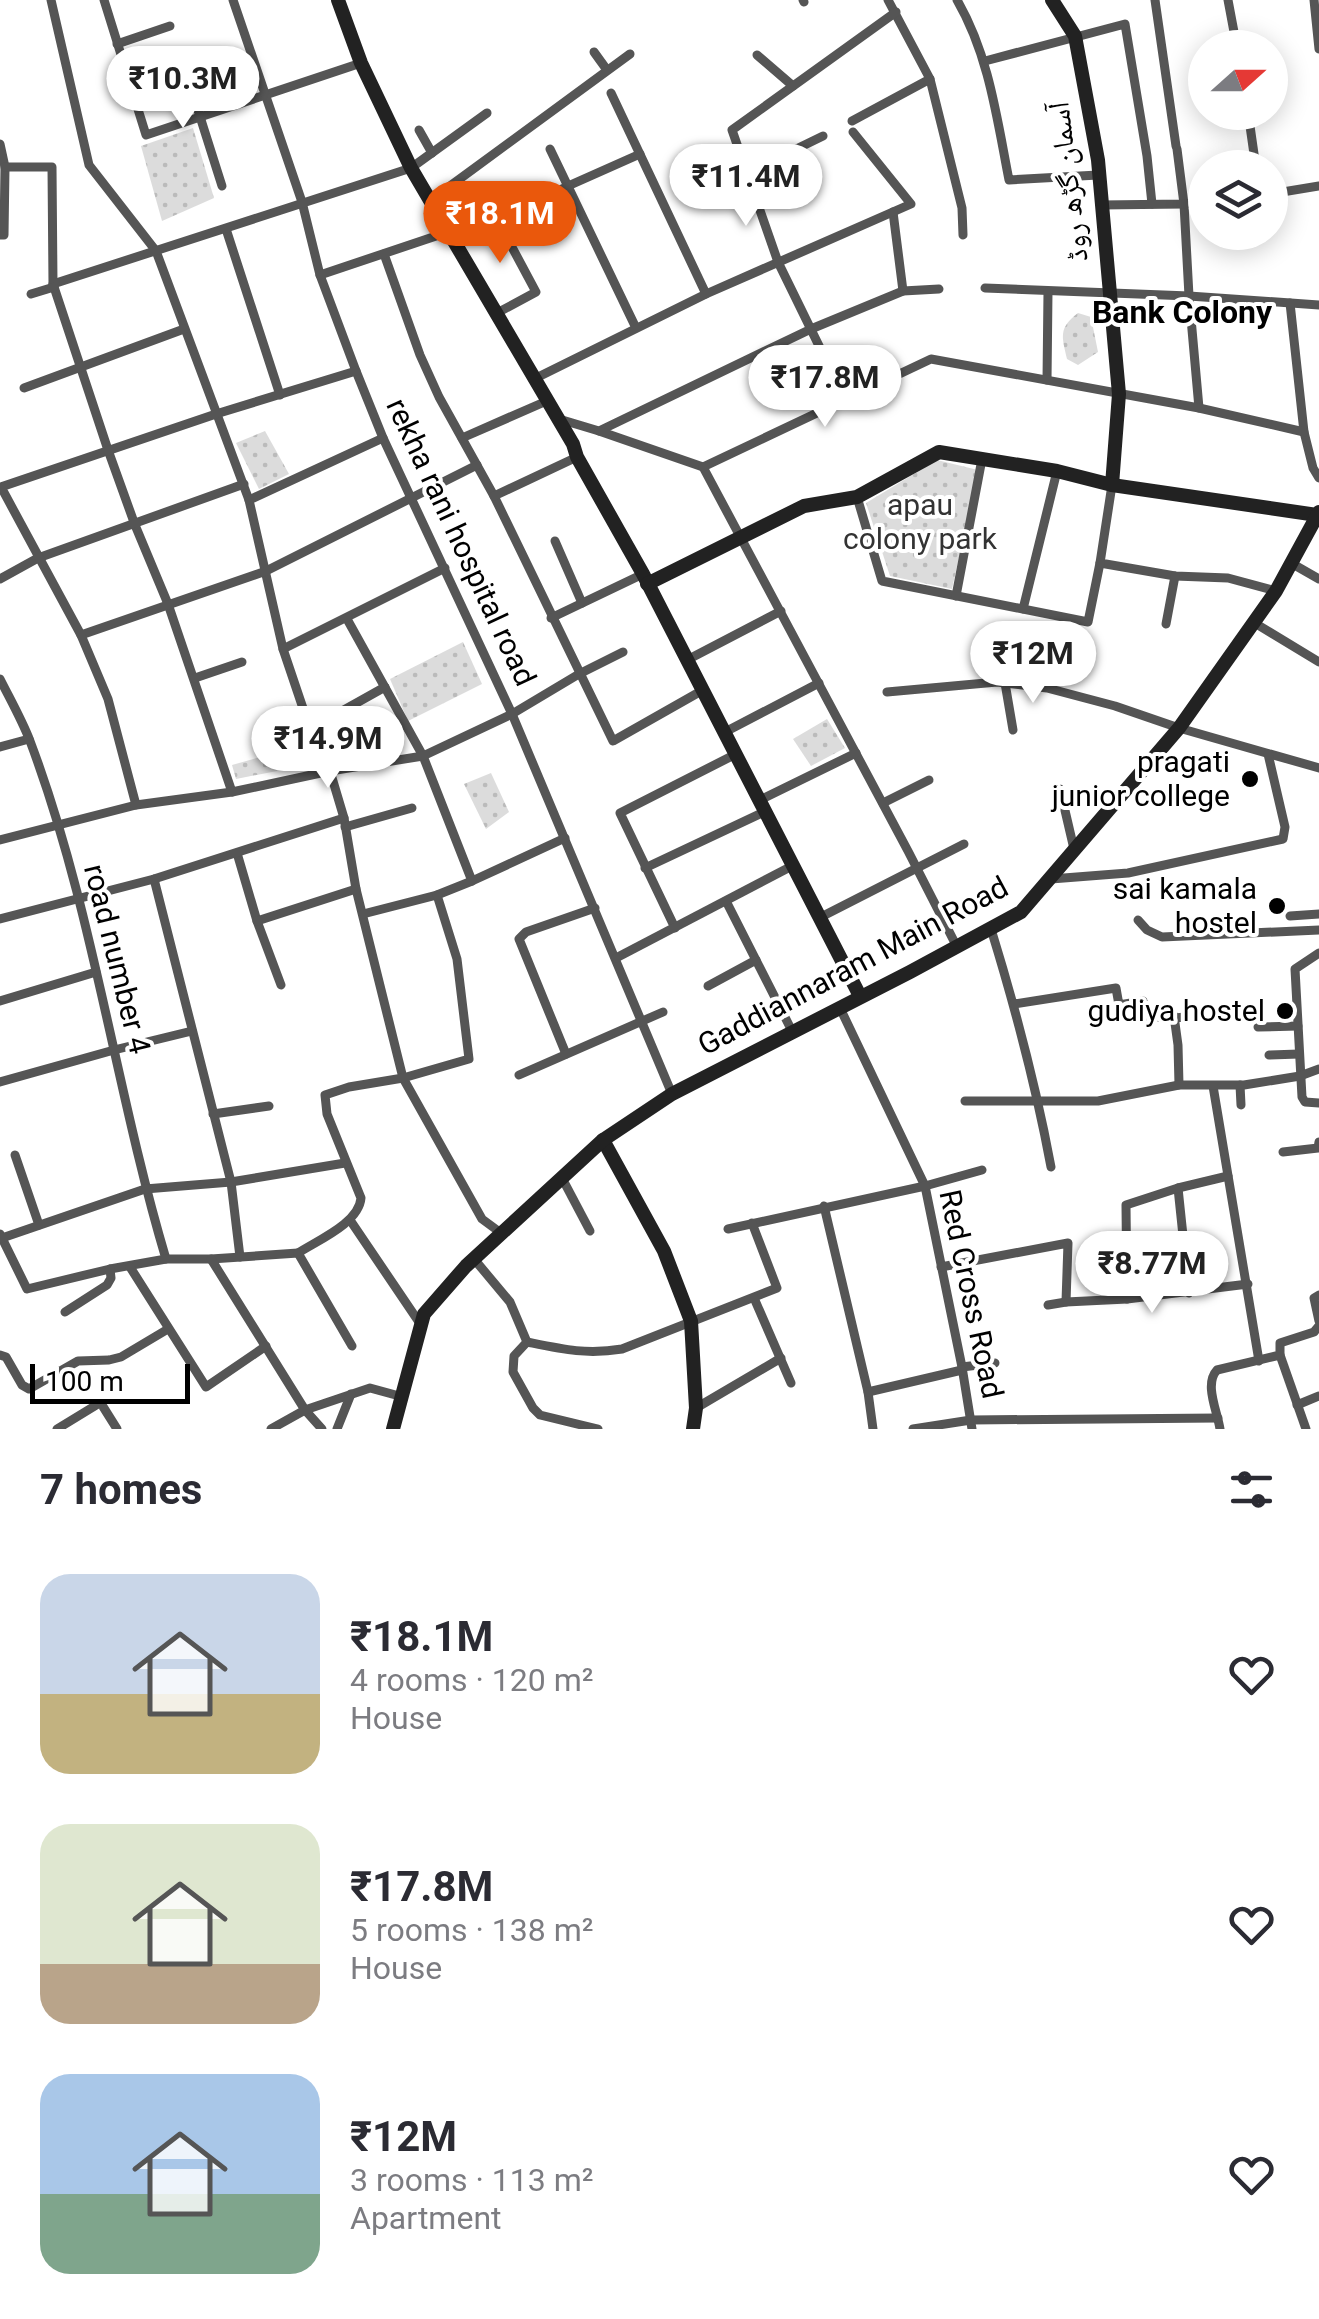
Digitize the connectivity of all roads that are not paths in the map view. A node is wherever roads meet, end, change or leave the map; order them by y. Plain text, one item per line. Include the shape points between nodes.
1 (52, 0) edge
2 (104, 0) edge
3 (233, 0) edge
4 (338, 0) edge
5 (888, 0) edge
6 (957, 0) edge
7 (1052, 0) edge
8 (1155, 0) edge
9 (1228, 0) edge
10 (1314, 0) edge
11 (896, 12) junction
12 (170, 26) dead end
13 (1234, 30) edge
14 (1075, 36) junction
15 (117, 44) junction
16 (1319, 49) edge
17 (594, 52) dead end
18 (630, 54) dead end
19 (757, 55) dead end
20 (985, 61) junction
21 (183, 63) dead end
22 (360, 63) junction
23 (607, 70) junction
24 (930, 79) junction
25 (793, 86) junction
26 (266, 93) junction
27 (610, 93) dead end
28 (487, 113) dead end
29 (199, 117) junction
30 (419, 130) dead end
31 (823, 136) dead end
32 (0, 144) edge
33 (550, 149) dead end
34 (432, 153) junction
35 (640, 154) junction
36 (4, 167) junction
37 (411, 168) junction
38 (747, 174) junction
39 (1098, 175) junction
40 (222, 186) dead end
41 (568, 186) junction
42 (1319, 186) edge
43 (1288, 191) edge
44 (431, 200) junction
45 (302, 202) junction
46 (1102, 204) junction
47 (1152, 204) junction
48 (1184, 204) junction
49 (1188, 204) edge
50 (894, 212) junction
51 (498, 221) junction
52 (226, 228) junction
53 (962, 234) dead end
54 (0, 235) edge
55 (451, 237) junction
56 (156, 251) junction
57 (384, 254) junction
58 (778, 262) junction
59 (320, 275) junction
60 (54, 285) junction
61 (985, 288) dead end
62 (940, 289) dead end
63 (903, 292) junction
64 (1048, 292) junction
65 (1108, 293) junction
66 (31, 294) dead end
67 (706, 294) junction
68 (1189, 296) junction
69 (1290, 302) junction
70 (1319, 305) edge
71 (497, 313) junction
72 (636, 328) junction
73 (184, 329) junction
74 (811, 330) junction
75 (82, 367) junction
76 (356, 371) junction
77 (536, 378) junction
78 (1047, 380) junction
79 (24, 388) dead end
80 (1119, 394) junction
81 (280, 395) junction
82 (549, 400) junction
83 (846, 400) junction
84 (1199, 408) junction
85 (216, 414) junction
86 (560, 419) junction
87 (599, 431) junction
88 (1304, 432) junction
89 (383, 438) junction
90 (462, 438) junction
91 (108, 450) junction
92 (577, 457) junction
93 (982, 459) junction
94 (477, 465) junction
95 (703, 467) junction
96 (1056, 471) junction
97 (1319, 478) edge
98 (244, 484) junction
99 (1, 485) edge
100 (1112, 485) junction
101 (494, 496) junction
102 (412, 497) junction
103 (856, 497) junction
104 (250, 500) junction
105 (1318, 513) edge
106 (135, 525) junction
107 (742, 537) junction
108 (555, 541) dead end
109 (38, 558) junction
110 (1100, 563) junction
111 (1290, 563) junction
112 (445, 568) junction
113 (266, 571) junction
114 (1175, 576) junction
115 (645, 579) junction
116 (1319, 579) edge
117 (0, 580) edge
118 (1276, 591) junction
119 (956, 596) junction
120 (582, 603) junction
121 (168, 604) junction
122 (1023, 610) junction
123 (781, 612) junction
124 (551, 618) junction
125 (347, 619) junction
126 (1254, 622) junction
127 (1166, 624) dead end
128 (81, 635) junction
129 (283, 650) junction
130 (623, 652) dead end
131 (687, 660) junction
132 (242, 662) dead end
133 (1319, 662) edge
134 (579, 674) junction
135 (0, 678) edge
136 (195, 678) junction
137 (819, 683) junction
138 (1004, 684) junction
139 (385, 687) junction
140 (703, 690) junction
141 (887, 692) dead end
142 (512, 714) junction
143 (1179, 728) junction
144 (310, 729) junction
145 (1013, 730) dead end
146 (725, 732) junction
147 (29, 739) junction
148 (0, 747) edge
149 (856, 753) junction
150 (736, 754) junction
151 (1268, 754) junction
152 (423, 756) junction
153 (1319, 768) edge
154 (330, 771) junction
155 (928, 780) dead end
156 (1060, 789) dead end
157 (232, 792) junction
158 (883, 803) junction
159 (136, 804) junction
160 (763, 806) junction
161 (412, 808) dead end
162 (344, 823) junction
163 (57, 825) junction
164 (565, 838) junction
165 (0, 840) edge
166 (964, 844) dead end
167 (1074, 850) junction
168 (237, 854) junction
169 (792, 866) junction
170 (645, 868) junction
171 (917, 869) junction
172 (154, 879) junction
173 (1051, 879) junction
174 (472, 881) junction
175 (356, 889) junction
176 (437, 895) junction
177 (78, 900) junction
178 (726, 901) junction
179 (595, 908) junction
180 (363, 914) junction
181 (1319, 914) edge
182 (1290, 916) dead end
183 (0, 918) edge
184 (819, 918) junction
185 (1138, 920) dead end
186 (257, 921) junction
187 (675, 928) junction
188 (990, 929) junction
189 (1319, 930) edge
190 (957, 947) junction
191 (1319, 953) edge
192 (616, 958) junction
193 (756, 960) junction
194 (96, 972) junction
195 (281, 986) dead end
196 (708, 986) dead end
197 (860, 996) junction
198 (0, 1001) edge
199 (1014, 1004) junction
200 (840, 1008) junction
201 (663, 1012) dead end
202 (1196, 1016) dead end
203 (1174, 1018) junction
204 (642, 1022) junction
205 (1298, 1026) junction
206 (1258, 1027) dead end
207 (192, 1031) junction
208 (792, 1031) junction
209 (114, 1050) junction
210 (566, 1054) junction
211 (1270, 1054) dead end
212 (1299, 1054) junction
213 (1319, 1071) edge
214 (519, 1075) dead end
215 (1300, 1076) junction
216 (403, 1078) junction
217 (0, 1082) edge
218 (1179, 1085) junction
219 (1240, 1085) junction
220 (1213, 1086) junction
221 (672, 1094) junction
222 (1039, 1100) junction
223 (965, 1101) dead end
224 (1319, 1104) edge
225 (1241, 1105) dead end
226 (269, 1106) dead end
227 (213, 1114) junction
228 (603, 1140) junction
229 (1319, 1146) edge
230 (1283, 1152) dead end
231 (15, 1155) dead end
232 (345, 1162) junction
233 (1050, 1167) dead end
234 (982, 1170) dead end
235 (1228, 1176) junction
236 (562, 1178) junction
237 (231, 1182) junction
238 (924, 1186) junction
239 (1178, 1188) junction
240 (145, 1190) junction
241 (824, 1206) junction
242 (350, 1220) junction
243 (752, 1223) junction
244 (39, 1225) junction
245 (728, 1229) dead end
246 (590, 1231) dead end
247 (502, 1234) junction
248 (1, 1236) edge
249 (298, 1253) junction
250 (240, 1257) junction
251 (166, 1259) junction
252 (211, 1259) junction
253 (474, 1259) junction
254 (130, 1266) junction
255 (941, 1267) junction
256 (110, 1269) junction
257 (1248, 1284) junction
258 (1188, 1293) junction
259 (1319, 1295) edge
260 (754, 1298) junction
261 (1127, 1299) junction
262 (1066, 1302) junction
263 (1048, 1305) dead end
264 (65, 1312) dead end
265 (691, 1321) junction
266 (1319, 1323) edge
267 (421, 1324) junction
268 (168, 1329) junction
269 (527, 1342) junction
270 (266, 1346) junction
271 (352, 1346) dead end
272 (0, 1355) edge
273 (1280, 1355) junction
274 (781, 1358) junction
275 (1259, 1361) junction
276 (995, 1363) dead end
277 (962, 1368) junction
278 (791, 1383) dead end
279 (868, 1392) junction
280 (351, 1394) junction
281 (1319, 1396) edge
282 (403, 1397) junction
283 (1297, 1405) junction
284 (696, 1408) junction
285 (304, 1410) junction
286 (1219, 1423) edge
287 (565, 1424) edge
288 (972, 1425) edge
289 (57, 1429) edge
290 (117, 1429) edge
291 (271, 1429) edge
292 (322, 1429) edge
293 (336, 1429) edge
294 (392, 1429) edge
295 (598, 1429) edge
296 (693, 1429) edge
297 (873, 1429) edge
298 (913, 1429) edge
299 (1306, 1429) edge

1 - 56 street via 88,165
2 - 15 street
3 - 26 street, rekha rani hospital road
4 - 22 street
5 - 11 street
6 - 20 street
7 - 14 street, آسمان گڑھ روڈ
8 - 48 street
9 - 13 street
10 - 16 street
11 - 24 street
11 - 25 street
12 - 15 street
14 - 20 street
14 - 39 street, آسمان گڑھ روڈ
14 - 47 street via 1124,24
15 - 29 street via 146,135
17 - 23 street
18 - 23 street
19 - 25 street
20 - 39 street via 1010,180
21 - 29 street
22 - 26 street
22 - 37 street
23 - 44 street
24 - 50 street via 852,126 911,204
24 - 53 street via 962,208
25 - 38 street via 732,130
26 - 29 street
26 - 45 street, rekha rani hospital road
27 - 35 street
28 - 34 street
29 - 40 street
30 - 34 street
31 - 38 street
32 - 36 street
33 - 41 street
34 - 37 street
35 - 41 street
35 - 67 street
36 - 54 street
36 - 60 street via 52,167
37 - 44 street
37 - 45 street
38 - 58 street
39 - 46 street, آسمان گڑھ روڈ
41 - 51 street
41 - 72 street
42 - 43 street
44 - 55 street
45 - 52 street
45 - 59 street, rekha rani hospital road
46 - 47 street
46 - 65 street, آسمان گڑھ روڈ
47 - 48 street
48 - 49 street
48 - 68 street
50 - 58 street
50 - 63 street
51 - 55 street
51 - 71 street via 536,292
52 - 56 street
52 - 81 street
55 - 57 street
55 - 71 street
56 - 60 street
56 - 73 street
57 - 59 street
57 - 90 street via 420,355
58 - 67 street
58 - 74 street
59 - 76 street, rekha rani hospital road
60 - 66 street
60 - 75 street
61 - 64 street
62 - 63 street
63 - 74 street
64 - 65 street
64 - 78 street
65 - 68 street
65 - 80 street, آسمان گڑھ روڈ
67 - 72 street
68 - 69 street
68 - 84 street
69 - 70 street
69 - 88 street
71 - 77 street
72 - 77 street
73 - 75 street
73 - 85 street
74 - 83 street
74 - 87 street
75 - 79 street
75 - 91 street
76 - 81 street
76 - 89 street, rekha rani hospital road
77 - 82 street
78 - 80 street
78 - 83 street via 931,359
80 - 84 street
80 - 100 street, آسمان گڑھ روڈ
81 - 85 street
82 - 86 street
82 - 90 street
83 - 95 street
84 - 88 street
85 - 91 street
85 - 98 street
86 - 87 street
86 - 92 street
87 - 95 street
88 - 97 street
89 - 102 street, rekha rani hospital road
89 - 104 street
90 - 94 street
91 - 99 street
91 - 106 street
92 - 101 street
92 - 115 street
93 - 96 street
93 - 103 street via 939,452
93 - 119 street
94 - 101 street
94 - 102 street
95 - 107 street
96 - 100 street
96 - 122 street
98 - 104 street
98 - 106 street
99 - 109 street
100 - 105 street
100 - 110 street
101 - 124 street
102 - 112 street, rekha rani hospital road
102 - 113 street
103 - 107 street via 804,506
103 - 119 street via 882,581
104 - 113 street
105 - 111 street, Gaddiannaram Main Road
106 - 109 street
106 - 121 street
107 - 115 street
107 - 123 street
108 - 120 street
109 - 117 street
109 - 128 street
110 - 114 street
110 - 122 street via 1088,622
111 - 116 street
111 - 118 street, Gaddiannaram Main Road
112 - 125 street
112 - 142 street, rekha rani hospital road
113 - 121 street
113 - 129 street
114 - 118 street via 1228,578
114 - 127 street
115 - 120 street
115 - 131 street
118 - 126 street, Gaddiannaram Main Road
119 - 122 street
120 - 124 street
121 - 128 street
121 - 136 street
123 - 131 street
123 - 137 street
124 - 134 street
125 - 129 street
125 - 139 street
126 - 133 street
126 - 143 street, Gaddiannaram Main Road
128 - 159 street via 108,699
129 - 144 street
130 - 134 street
131 - 140 street
132 - 136 street
134 - 140 street via 613,742
134 - 142 street
135 - 147 street, road number 4
136 - 157 street
137 - 146 street
137 - 149 street
138 - 141 street
138 - 143 street via 1047,688
138 - 145 street
139 - 144 street
139 - 152 street
140 - 146 street
142 - 152 street
142 - 164 street, rekha rani hospital road
143 - 151 street
143 - 167 street, Gaddiannaram Main Road
144 - 154 street
146 - 150 street
147 - 148 street
147 - 163 street, road number 4
149 - 158 street
149 - 160 street
150 - 160 street
150 - 170 street via 620,813
151 - 153 street
151 - 173 street via 1283,839 1128,873
152 - 154 street
152 - 174 street
154 - 157 street
154 - 162 street
155 - 158 street
156 - 167 street
157 - 159 street
158 - 171 street
159 - 163 street
160 - 169 street
160 - 170 street
161 - 162 street
162 - 168 street
162 - 175 street
163 - 165 street
163 - 177 street, road number 4
164 - 174 street
164 - 179 street, rekha rani hospital road
166 - 171 street
167 - 173 street, Gaddiannaram Main Road
168 - 172 street
168 - 186 street
169 - 178 street
169 - 184 street
170 - 187 street
171 - 184 street
171 - 190 street
172 - 177 street
172 - 207 street
173 - 188 street, Gaddiannaram Main Road via 1021,912
174 - 176 street
175 - 180 street
175 - 186 street
176 - 180 street
176 - 216 street via 456,960 469,1059
177 - 183 street
177 - 194 street, road number 4
178 - 187 street
178 - 193 street
179 - 192 street, rekha rani hospital road
179 - 210 street via 519,939
180 - 216 street
181 - 182 street
184 - 197 street
185 - 189 street via 1162,937
186 - 195 street
187 - 192 street
188 - 190 street, Gaddiannaram Main Road
188 - 199 street
190 - 197 street, Gaddiannaram Main Road
191 - 205 street via 1294,969
192 - 204 street, rekha rani hospital road
193 - 196 street
193 - 208 street
194 - 198 street
194 - 209 street, road number 4
197 - 200 street, Gaddiannaram Main Road
199 - 203 street via 1116,988 1119,1004 1143,1001 1146,1018
199 - 222 street
200 - 208 street, Gaddiannaram Main Road
200 - 238 street, Red Cross Road
201 - 204 street
202 - 203 street
203 - 218 street
204 - 210 street
204 - 221 street, rekha rani hospital road
205 - 206 street
205 - 212 street
207 - 209 street
207 - 227 street
208 - 221 street, Gaddiannaram Main Road
209 - 217 street
209 - 240 street, road number 4
210 - 214 street
211 - 212 street
212 - 215 street
213 - 215 street
215 - 219 street
215 - 224 street via 1303,1100
216 - 232 street via 325,1095
216 - 247 street via 482,1218
218 - 220 street
218 - 222 street via 1098,1101
219 - 220 street
219 - 225 street
220 - 235 street
221 - 228 street, Gaddiannaram Main Road
222 - 223 street
222 - 233 street
226 - 227 street
227 - 237 street
228 - 236 street, Gaddiannaram Main Road
228 - 265 street via 664,1251
229 - 230 street
231 - 244 street
232 - 237 street
232 - 242 street via 361,1198
234 - 238 street
235 - 239 street
235 - 257 street
236 - 246 street
236 - 247 street, Gaddiannaram Main Road
237 - 240 street
237 - 250 street
238 - 241 street
238 - 255 street, Red Cross Road
239 - 258 street
239 - 261 street via 1126,1205
240 - 244 street
240 - 251 street, road number 4
241 - 243 street
241 - 279 street
242 - 249 street
242 - 267 street
243 - 245 street
243 - 260 street via 778,1287
244 - 248 street
247 - 253 street, Gaddiannaram Main Road
248 - 256 street via 27,1288
249 - 250 street
249 - 271 street
250 - 252 street
251 - 252 street
251 - 254 street
252 - 270 street
253 - 267 street, Gaddiannaram Main Road
253 - 269 street via 510,1302
254 - 256 street
254 - 268 street
255 - 262 street via 1068,1243
255 - 277 street, Red Cross Road
256 - 264 street via 107,1284
257 - 258 street
257 - 275 street
258 - 261 street
259 - 266 street
260 - 265 street
260 - 274 street
261 - 262 street
262 - 263 street
265 - 269 street via 600,1352
265 - 284 street
266 - 273 street via 1314,1332 1280,1343
267 - 282 street, Gaddiannaram Main Road
268 - 270 street via 206,1387
268 - 272 street via 121,1357 78,1361 29,1388
269 - 287 street via 514,1356 514,1372 533,1408
270 - 285 street
273 - 275 street
273 - 283 street
274 - 278 street
274 - 284 street
275 - 286 street via 1212,1375
276 - 277 street
277 - 279 street
277 - 288 street, Red Cross Road
279 - 297 street
280 - 282 street via 370,1388
280 - 285 street
280 - 293 street
281 - 283 street
282 - 294 street, Gaddiannaram Main Road
283 - 299 street
284 - 296 street
285 - 291 street
285 - 292 street
286 - 288 street
287 - 295 street
288 - 298 street
289 - 290 street via 98,1404

